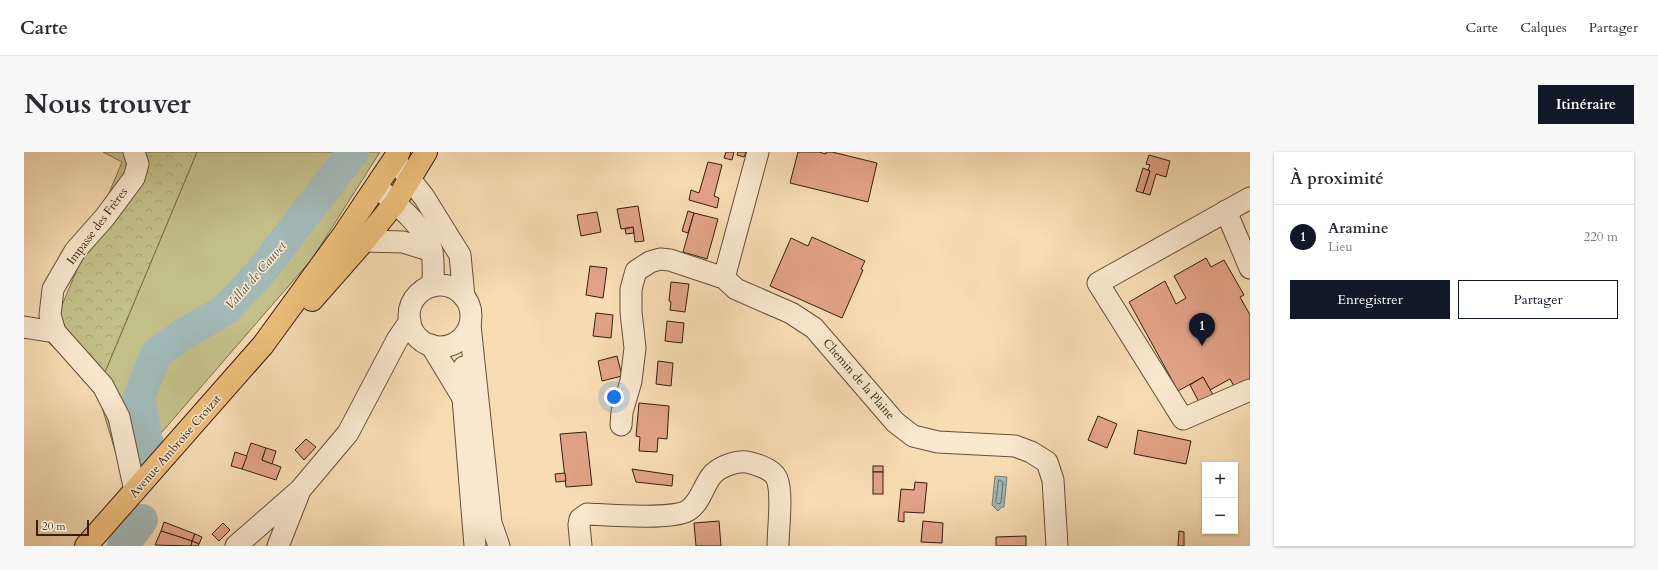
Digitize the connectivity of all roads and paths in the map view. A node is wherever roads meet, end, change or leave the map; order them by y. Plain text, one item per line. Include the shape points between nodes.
1 (134, 152) edge
2 (426, 152) edge
3 (758, 152) edge
4 (396, 156) edge
5 (410, 178) junction
6 (377, 187) junction
7 (1250, 198) edge
8 (395, 203) junction
9 (1226, 211) junction
10 (364, 241) junction
11 (432, 251) junction
12 (1250, 268) edge
13 (724, 278) junction
14 (433, 286) junction
15 (464, 297) junction
16 (410, 321) junction
17 (24, 327) edge
18 (467, 329) junction
19 (55, 332) junction
20 (263, 345) junction
21 (431, 345) junction
22 (1250, 390) edge
23 (462, 398) junction
24 (621, 425) dead end
25 (300, 490) junction
26 (135, 491) junction
27 (86, 546) edge
28 (236, 546) edge
29 (278, 546) edge
30 (475, 546) edge
31 (499, 546) edge
32 (581, 546) edge
33 (778, 546) edge
34 (1058, 546) edge

1 - 19 street, Impasse des Frères via 138,164 134,178 76,251 53,289 50,315
2 - 5 main road, Avenue Ambroise Croizat
3 - 13 street
4 - 5 street
4 - 6 main road, Avenue Ambroise Croizat
5 - 8 main road, Avenue Ambroise Croizat
5 - 15 street via 460,255
6 - 8 street
6 - 20 main road, Avenue Ambroise Croizat
7 - 9 street
8 - 10 main road, Avenue Ambroise Croizat
8 - 11 street via 421,230
9 - 12 street
9 - 22 street via 1098,282 1183,419
10 - 11 street via 403,242
10 - 20 main road, Avenue Ambroise Croizat via 315,297
11 - 14 street
13 - 24 street via 660,259 636,271 631,288 635,348 632,381 622,412
13 - 34 street, Chemin de la Plaine via 736,289 791,313 814,328 895,422 913,436 938,442 1015,446 1047,462 1053,480
14 - 15 street via 450,286
14 - 16 street via 417,295 412,303
15 - 18 street via 471,315
16 - 21 street via 417,336
16 - 25 street via 397,340 348,433
17 - 19 street
18 - 21 street via 459,340 450,345
18 - 23 street
18 - 31 street via 491,523
19 - 26 street, Impasse des Frères via 103,386 119,417
20 - 26 main road, Avenue Ambroise Croizat
21 - 23 street
23 - 30 street
25 - 28 street
25 - 29 street
26 - 27 main road, Avenue Ambroise Croizat
32 - 33 street via 580,519 587,514 672,516 696,503 713,474 724,466 745,462 762,466 777,478 780,494

